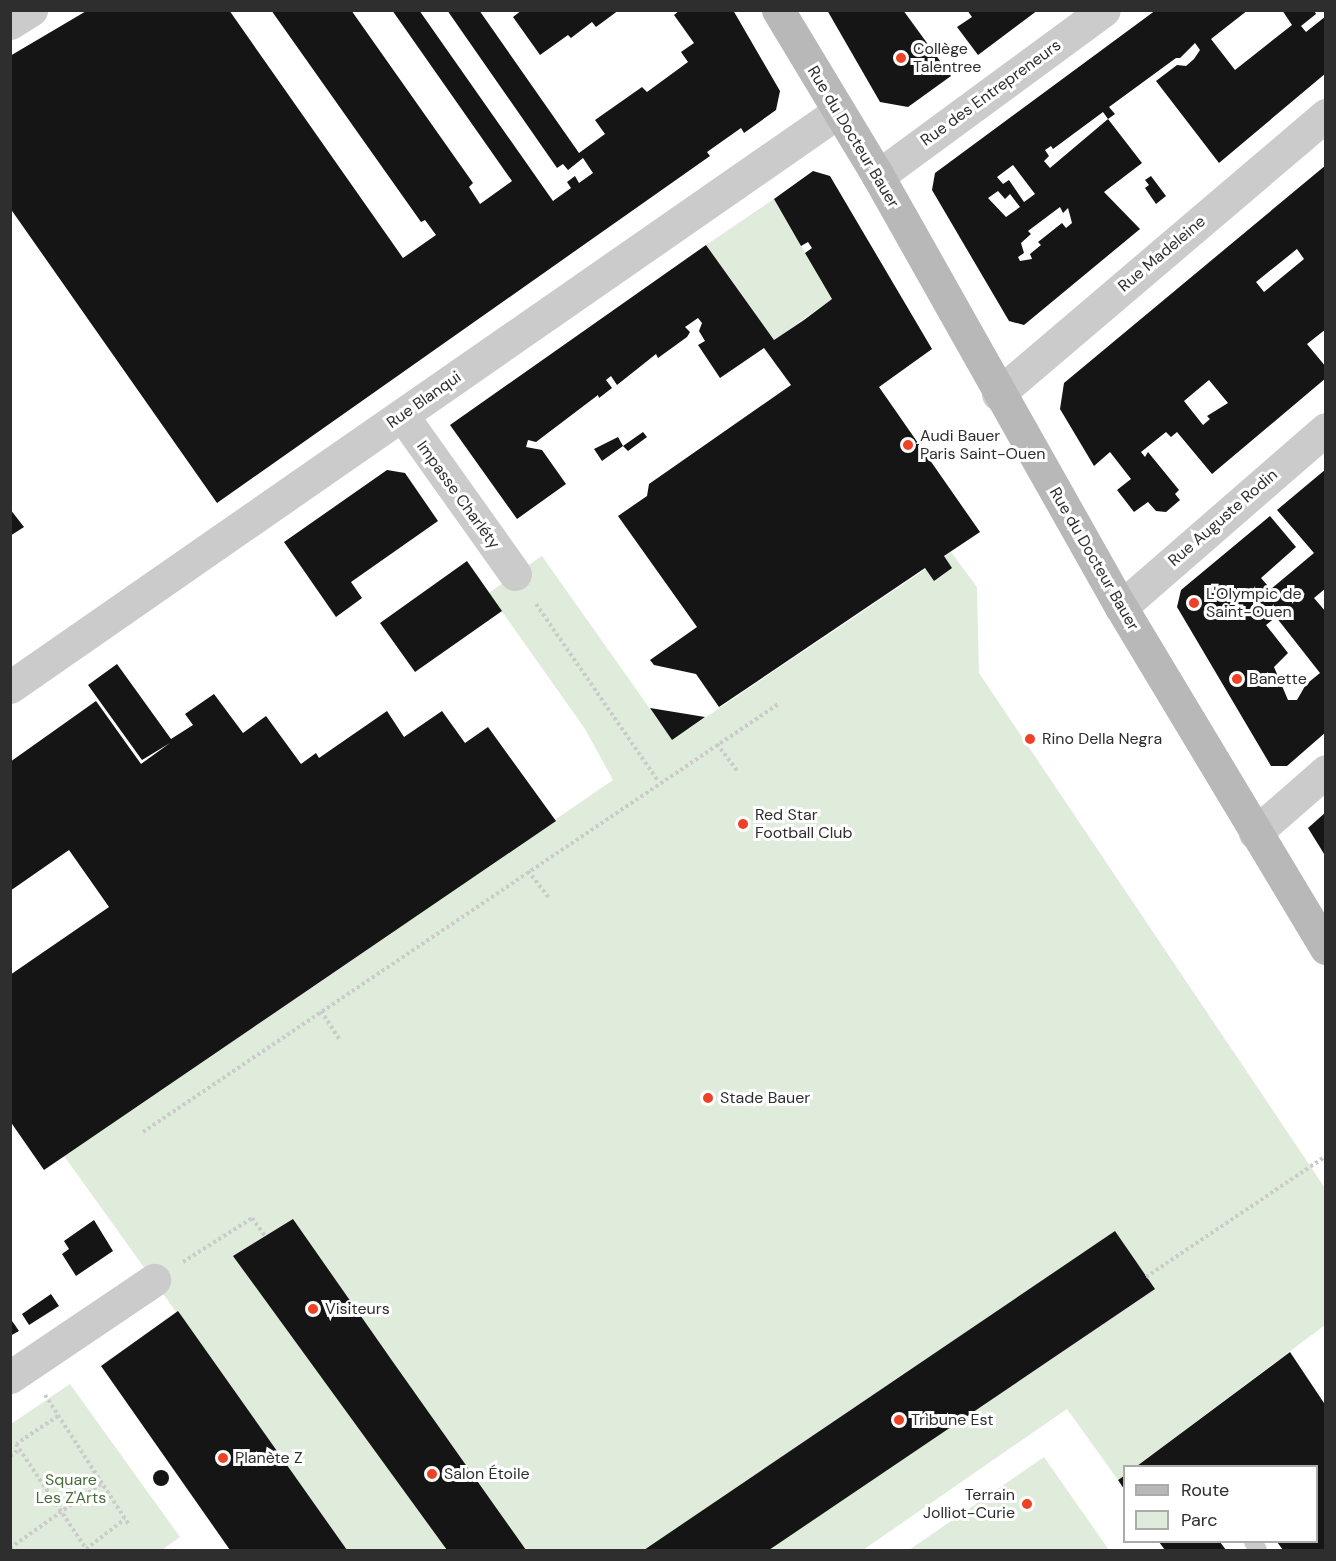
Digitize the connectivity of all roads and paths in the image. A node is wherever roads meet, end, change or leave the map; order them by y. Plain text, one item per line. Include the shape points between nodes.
1 (31, 10) edge
2 (778, 10) edge
3 (1104, 10) edge
4 (10, 22) edge
5 (838, 112) junction
6 (1326, 115) edge
7 (878, 176) junction
8 (998, 394) junction
9 (402, 415) junction
10 (1326, 429) edge
11 (515, 574) joint
12 (1121, 606) junction
13 (10, 687) edge
14 (780, 703) dead end
15 (717, 744) junction
16 (737, 771) dead end
17 (1326, 771) edge
18 (659, 782) junction
19 (1255, 833) junction
20 (528, 871) junction
21 (549, 898) dead end
22 (1326, 948) edge
23 (321, 1011) junction
24 (340, 1040) dead end
25 (142, 1132) dead end
26 (1326, 1156) edge
27 (265, 1236) dead end
28 (1146, 1277) dead end
29 (154, 1280) joint
30 (18, 1372) edge
31 (58, 1416) junction
32 (20, 1449) junction
33 (10, 1456) edge
34 (102, 1483) junction
35 (62, 1512) junction
36 (125, 1519) junction
37 (129, 1526) dead end
38 (10, 1548) edge
39 (87, 1550) edge

1 - 4 street
2 - 5 main road, Rue du Docteur Bauer
3 - 7 street, Rue des Entrepreneurs
5 - 7 main road, Rue du Docteur Bauer
5 - 9 street, Rue Blanqui
6 - 8 street, Rue Madeleine
7 - 8 main road, Rue du Docteur Bauer
8 - 12 main road, Rue du Docteur Bauer
9 - 11 street, Impasse Charléty
9 - 13 street, Rue Blanqui
10 - 12 street, Rue Auguste Rodin
11 - 18 path
12 - 19 main road, Rue du Docteur Bauer
14 - 15 path
15 - 16 path
15 - 18 path
17 - 19 street
18 - 20 path
19 - 22 main road, Rue du Docteur Bauer
20 - 21 path
20 - 23 path
23 - 24 path
23 - 25 path
26 - 28 path
27 - 29 path via 252,1218
29 - 30 street
30 - 31 path
31 - 32 path via 16,1444
31 - 34 path
32 - 33 path
32 - 35 path
34 - 35 path
34 - 36 path
35 - 38 path
35 - 39 path
36 - 37 path
36 - 39 path

